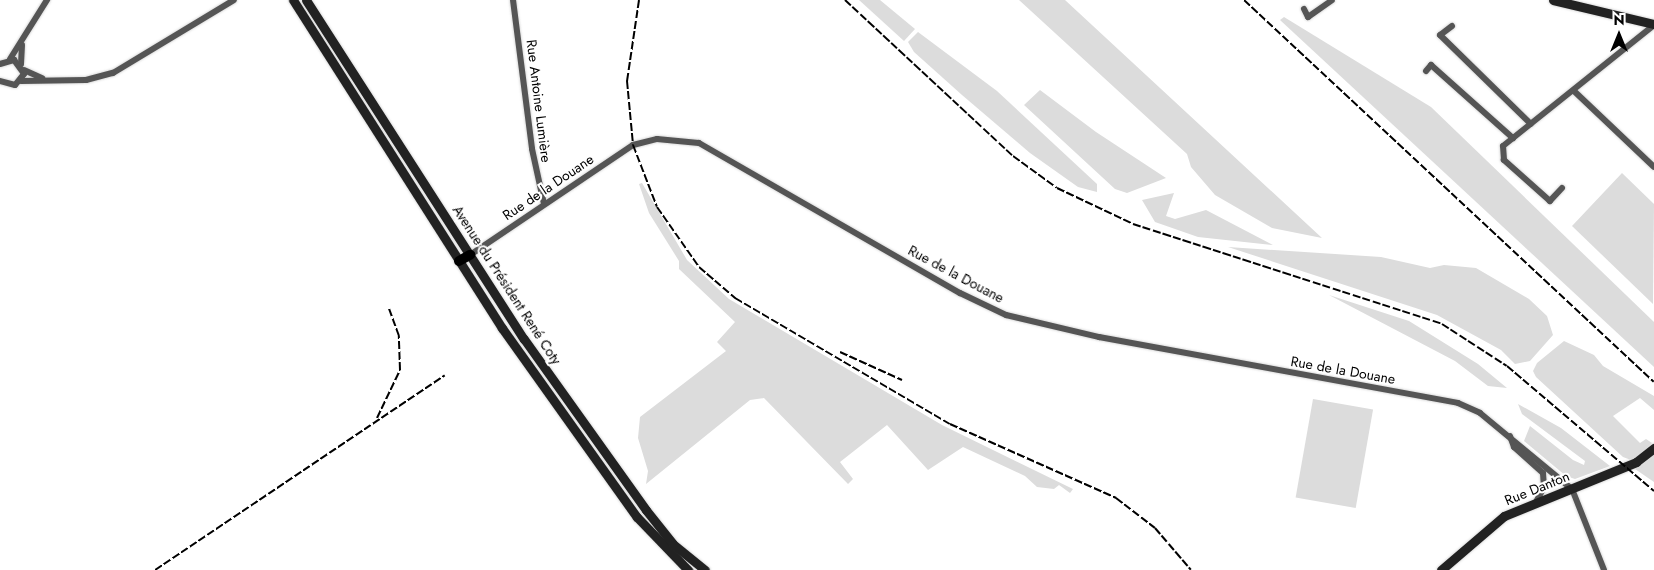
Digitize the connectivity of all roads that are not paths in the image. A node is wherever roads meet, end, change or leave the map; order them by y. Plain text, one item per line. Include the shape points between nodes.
1 (47, 0) edge
2 (234, 0) edge
3 (293, 0) edge
4 (306, 0) edge
5 (513, 0) edge
6 (1332, 0) edge
7 (1553, 0) edge
8 (1304, 9) dead end
9 (1654, 24) edge
10 (1452, 26) dead end
11 (22, 45) junction
12 (10, 59) junction
13 (0, 64) edge
14 (22, 67) junction
15 (1426, 71) dead end
16 (43, 78) junction
17 (0, 81) edge
18 (21, 81) junction
19 (11, 86) junction
20 (0, 91) edge
21 (1574, 91) junction
22 (1531, 124) junction
23 (1513, 138) junction
24 (1654, 166) edge
25 (1562, 188) dead end
26 (544, 204) junction
27 (470, 255) junction
28 (459, 261) junction
29 (1508, 433) junction
30 (1654, 448) edge
31 (1572, 489) junction
32 (1534, 505) junction
33 (688, 570) edge
34 (705, 570) edge
35 (1441, 570) edge
36 (1604, 570) edge

1 - 11 street
2 - 16 street via 132,66 86,80
3 - 28 main road, Avenue du Président René Coty
4 - 27 main road, Avenue du Président René Coty
5 - 26 street, Rue Antoine Lumière via 535,173
6 - 8 street via 1308,17
7 - 9 main road
9 - 21 street
10 - 22 street via 1440,35
11 - 12 street
11 - 14 street
12 - 13 street
12 - 14 street
14 - 16 street
14 - 18 street
15 - 23 street via 1431,65
16 - 18 street
17 - 19 street
18 - 19 street
19 - 20 street
21 - 22 street
21 - 24 street
22 - 23 street
23 - 25 street via 1503,146 1504,160 1550,201
26 - 27 street, Rue de la Douane
26 - 29 street, Rue de la Douane via 639,142 691,141 718,151 960,293 1006,315 1099,337 1458,403
27 - 28 main road
27 - 34 main road, Avenue du Président René Coty via 646,510 673,544
28 - 33 main road, Avenue du Président René Coty via 620,495
29 - 31 street, Rue de la Douane
29 - 32 street, Rue de la Douane via 1514,447 1543,473 1544,487
30 - 31 main road, Rue Danton via 1636,462
31 - 32 main road, Rue Danton
31 - 36 street
32 - 35 main road, Rue Danton via 1494,522

